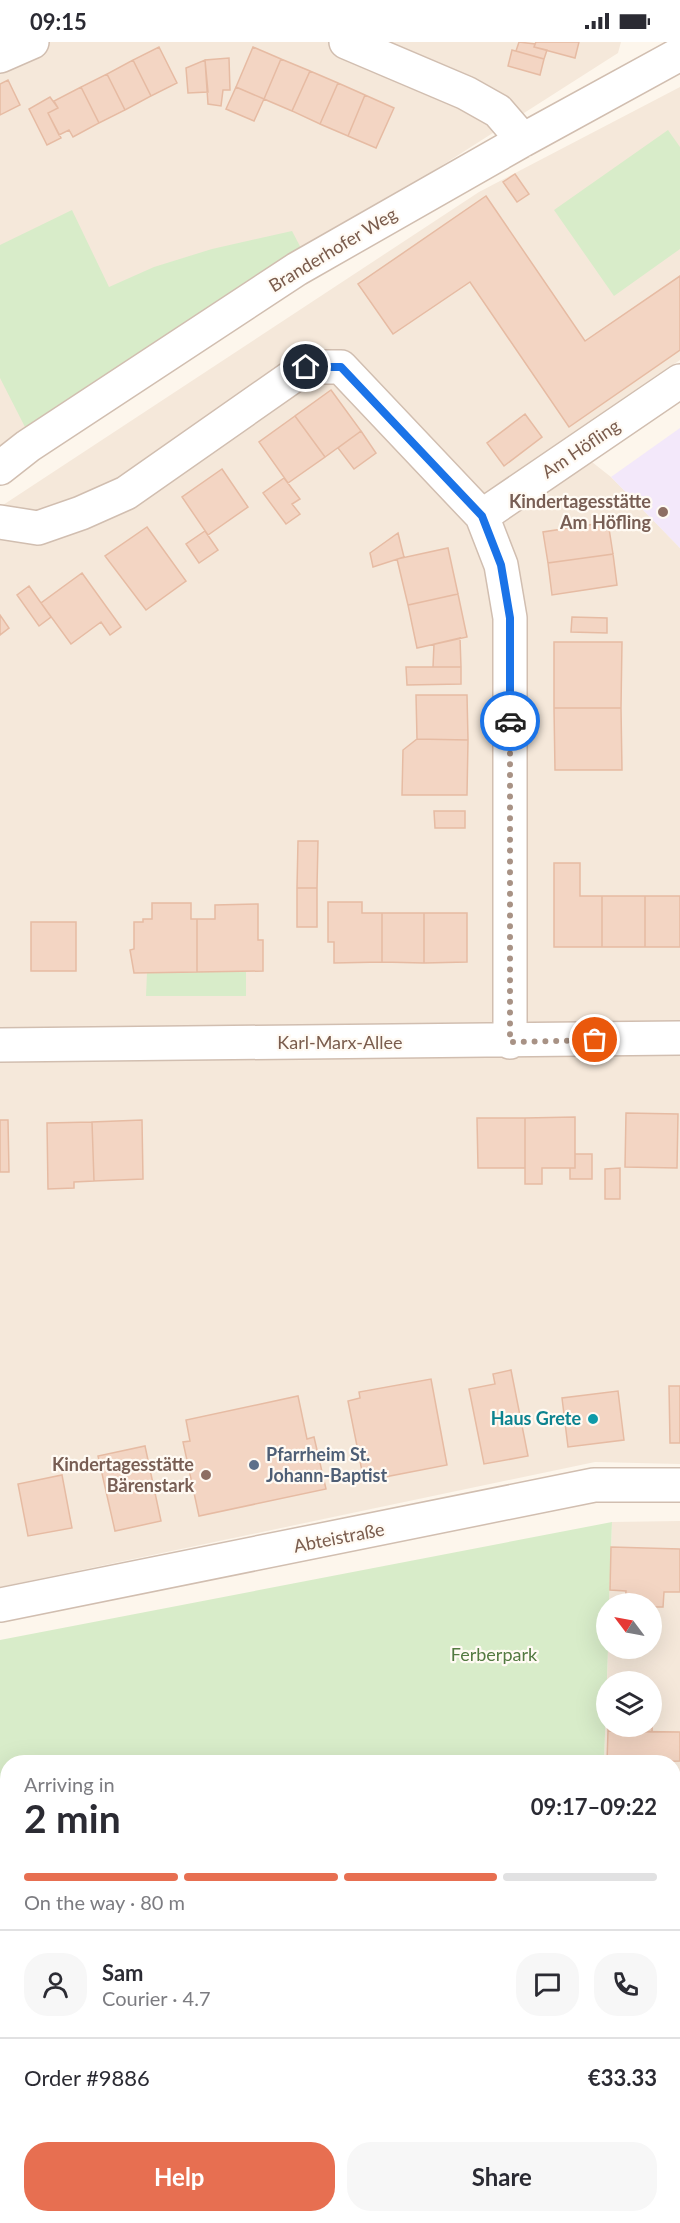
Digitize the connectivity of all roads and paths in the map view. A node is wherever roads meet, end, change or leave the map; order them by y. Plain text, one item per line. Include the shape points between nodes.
1 (32, 42) edge
2 (346, 42) edge
3 (680, 54) edge
4 (0, 56) edge
5 (523, 140) junction
6 (680, 381) edge
7 (0, 468) edge
8 (482, 516) junction
9 (0, 522) edge
10 (680, 1038) edge
11 (510, 1042) junction
12 (0, 1045) edge
13 (680, 1485) edge
14 (0, 1605) edge

1 - 4 street
2 - 5 street via 466,93 498,111
3 - 5 street, Branderhofer Weg
5 - 7 street, Branderhofer Weg via 297,270
6 - 8 street, Am Höfling
8 - 9 street via 341,367 306,367 126,493 38,528
8 - 11 street via 501,565 510,618
10 - 11 street, Karl-Marx-Allee
11 - 12 street, Karl-Marx-Allee
13 - 14 street, Abteistraße via 594,1485

